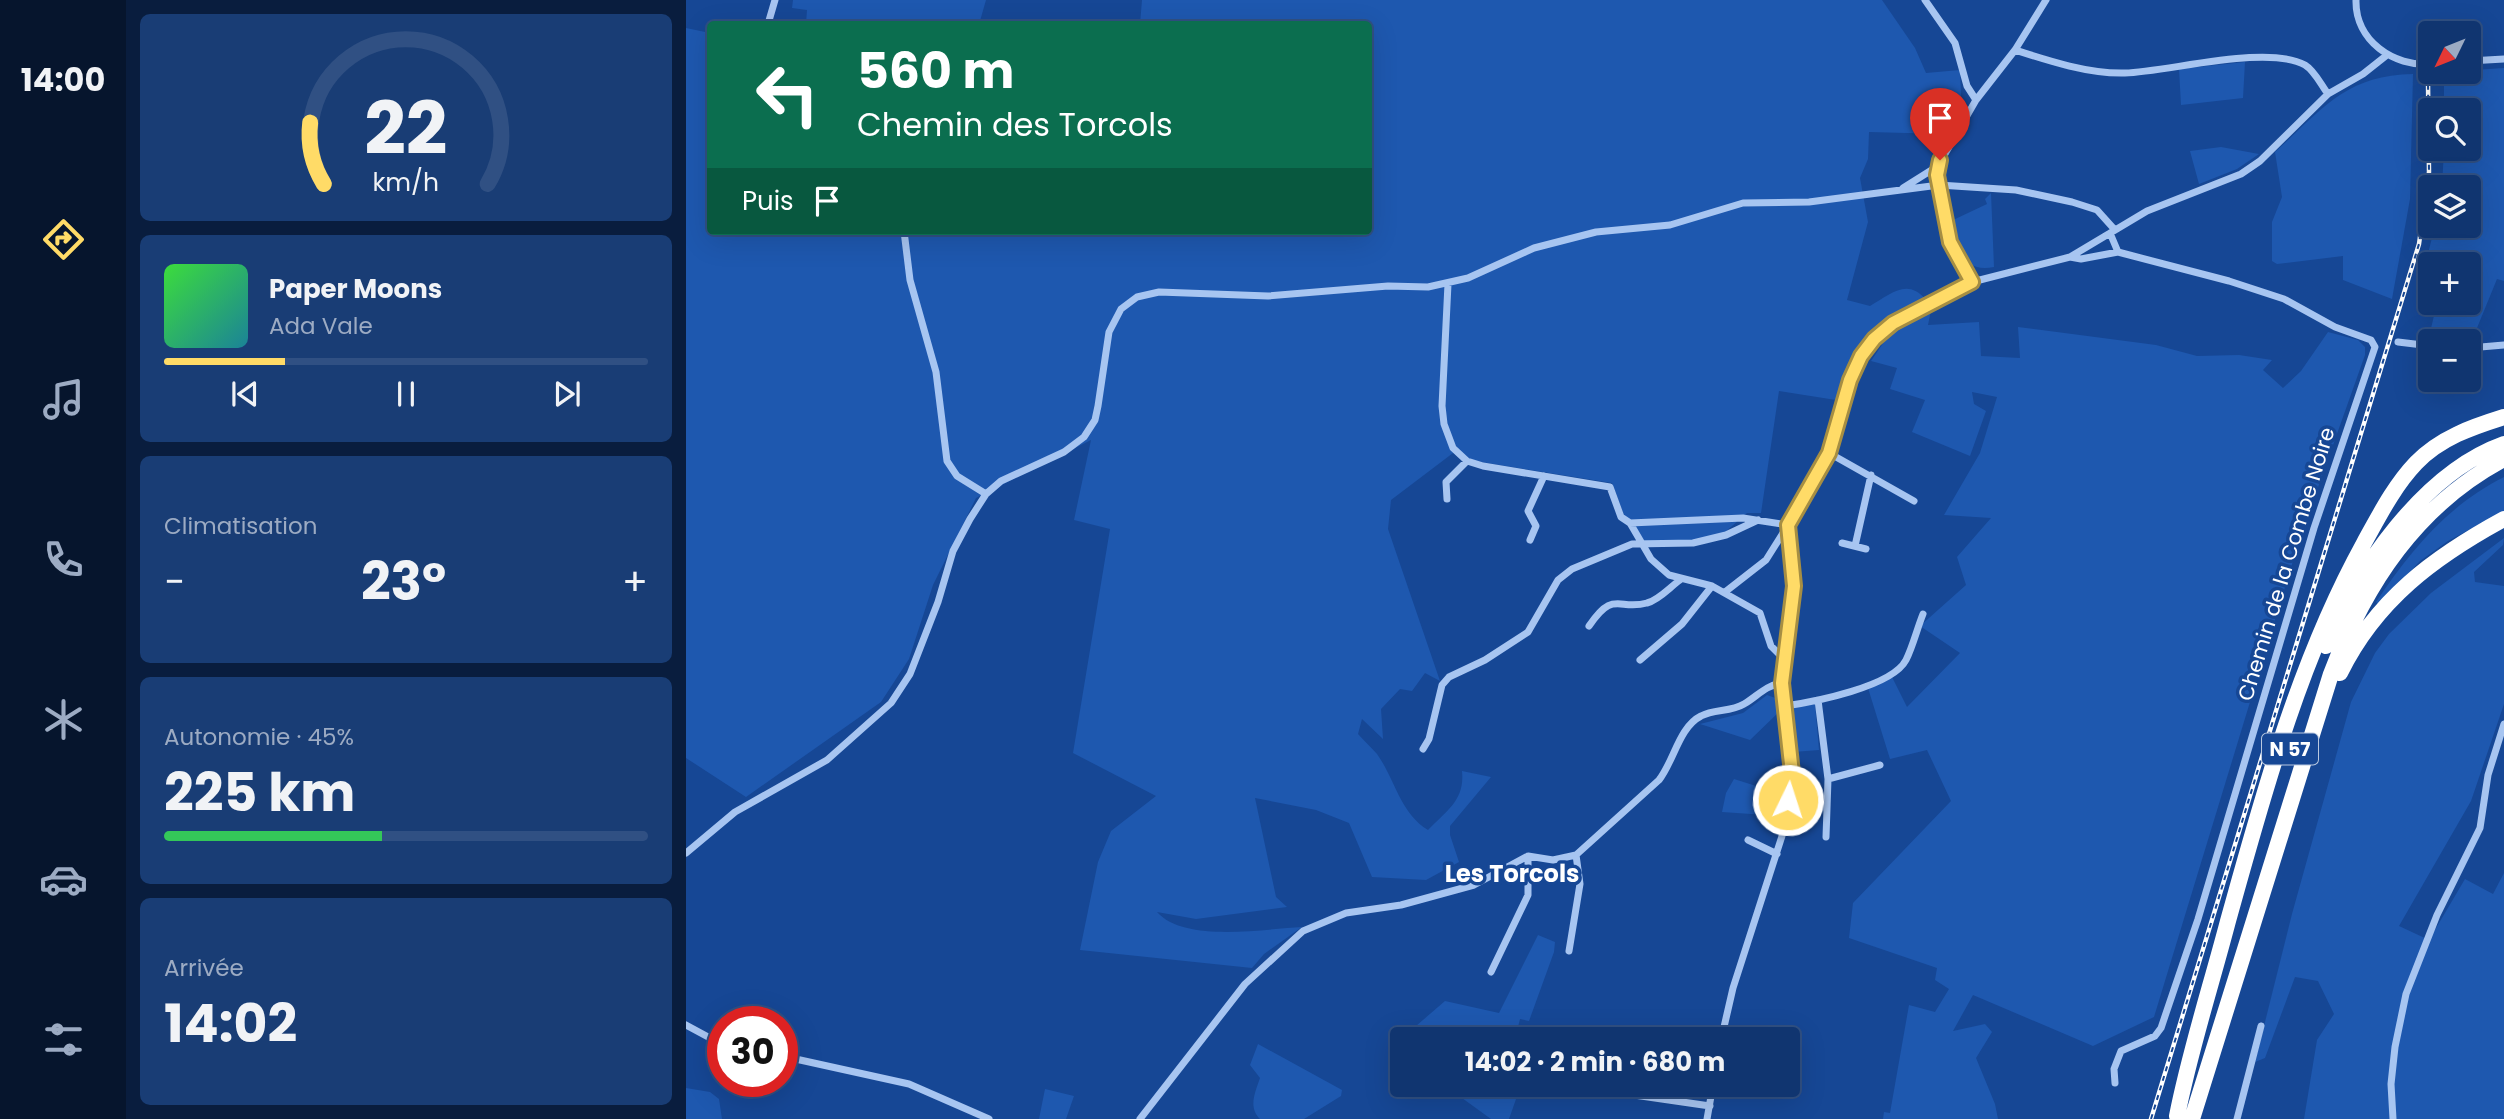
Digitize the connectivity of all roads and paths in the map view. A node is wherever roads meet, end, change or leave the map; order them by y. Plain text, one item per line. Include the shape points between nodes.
1 (775, 0) edge
2 (1925, 0) edge
3 (2046, 0) edge
4 (2356, 0) edge
5 (769, 21) edge
6 (2015, 50) junction
7 (2387, 55) junction
8 (2504, 59) edge
9 (2482, 60) edge
10 (2418, 64) edge
11 (2328, 94) junction
12 (1976, 100) junction
13 (1938, 166) junction
14 (1939, 185) junction
15 (1901, 189) junction
16 (2112, 231) junction
17 (904, 235) edge
18 (2119, 252) junction
19 (2070, 257) junction
20 (1972, 282) junction
21 (1448, 284) junction
22 (2398, 342) dead end
23 (2418, 344) edge
24 (2504, 345) edge
25 (2481, 347) edge
26 (2504, 417) edge
27 (2504, 444) edge
28 (1829, 453) junction
29 (2504, 459) edge
30 (1466, 461) junction
31 (1871, 475) junction
32 (1544, 476) junction
33 (986, 494) junction
34 (1447, 499) dead end
35 (1914, 500) dead end
36 (2504, 519) edge
37 (1758, 520) junction
38 (1630, 523) junction
39 (1788, 525) junction
40 (1530, 540) dead end
41 (1644, 544) junction
42 (1842, 544) dead end
43 (1854, 546) junction
44 (1866, 549) dead end
45 (1680, 580) junction
46 (1712, 586) junction
47 (1725, 592) junction
48 (1923, 614) dead end
49 (1589, 626) dead end
50 (1783, 659) junction
51 (1640, 660) dead end
52 (1782, 683) junction
53 (1818, 700) junction
54 (1785, 706) junction
55 (2319, 716) junction
56 (2504, 724) edge
57 (2502, 739) edge
58 (1423, 749) dead end
59 (1881, 765) dead end
60 (1828, 779) junction
61 (1826, 837) dead end
62 (1748, 840) dead end
63 (686, 853) edge
64 (1777, 854) junction
65 (1576, 855) junction
66 (1528, 856) junction
67 (1569, 951) dead end
68 (1492, 972) dead end
69 (686, 1025) edge
70 (2261, 1026) dead end
71 (1724, 1027) edge
72 (707, 1036) edge
73 (798, 1060) edge
74 (2115, 1083) dead end
75 (1648, 1097) edge
76 (1711, 1097) edge
77 (1710, 1106) junction
78 (983, 1118) edge
79 (2182, 1118) edge
80 (1140, 1119) edge
81 (1707, 1119) edge
82 (2237, 1119) edge
83 (2393, 1119) edge

1 - 5 street
2 - 12 street via 1955,43 1967,86
3 - 6 street
4 - 7 street via 2361,24
6 - 11 street via 2106,73 2216,61 2289,61 2311,70
6 - 12 street
7 - 10 street
7 - 11 street
8 - 9 street
11 - 16 street via 2249,170 2156,207
12 - 13 street
13 - 14 street
13 - 15 street
14 - 15 street
14 - 16 street via 2016,190 2073,202 2097,210
14 - 20 street via 1950,242
15 - 21 street via 1823,200 1743,203 1670,225 1597,232 1534,248
16 - 18 street
16 - 19 street
17 - 33 street via 910,280 936,372 947,461 957,476
18 - 19 street, Chemin de la Combe Noire
18 - 74 street, Chemin de la Combe Noire via 2284,299 2335,327 2371,340 2375,347 2314,528 2161,1028 2155,1036 2120,1051
19 - 20 street
20 - 28 street via 1893,323 1874,339 1850,380
21 - 30 street via 1444,424 1453,448
21 - 33 street via 1292,296 1159,292 1137,297 1121,309 1109,332 1095,420 1084,437 1064,452 1011,475
22 - 23 street
24 - 25 street
26 - 79 highway via 2456,434 2417,462 2380,515 2323,625 2251,840 2189,1058
27 - 79 highway, N 57 via 2451,476 2410,513 2366,569 2332,631 2295,734
28 - 31 street
28 - 39 street
29 - 55 highway, N 57 via 2448,495 2386,565 2346,636
30 - 32 street
30 - 34 street via 1446,482
31 - 35 street
31 - 43 street
32 - 38 street via 1605,485 1612,490 1621,517
32 - 40 street via 1528,511 1536,526
33 - 63 street via 953,551 910,674 891,703 827,760 734,812
36 - 55 highway via 2443,553 2394,596 2352,650
37 - 38 street
37 - 39 street
37 - 41 street via 1693,543
38 - 41 street
39 - 47 street via 1766,560
39 - 50 street via 1794,586
41 - 45 street via 1655,563
41 - 58 street via 1632,544 1572,569 1558,580 1528,632 1449,677 1442,685
42 - 43 street
43 - 44 street
45 - 46 street
45 - 49 street via 1646,604 1608,606
46 - 47 street
46 - 51 street via 1682,624
47 - 50 street via 1760,613 1770,646
48 - 53 street via 1897,670
50 - 52 street
52 - 54 street
52 - 65 street via 1764,688 1741,706 1710,712 1692,722 1659,780
53 - 54 street
53 - 60 street
54 - 64 street via 1792,773
55 - 79 highway, N 57
56 - 57 street
57 - 83 street via 2488,775 2473,849 2437,915 2406,994 2393,1060
59 - 60 street
60 - 61 street
62 - 64 street
64 - 71 street via 1754,915
65 - 66 street via 1553,860
65 - 67 street via 1580,884
66 - 68 street via 1528,895
66 - 80 street via 1474,885 1401,905 1346,913 1303,932 1245,984
69 - 72 street
70 - 82 street
73 - 78 street via 909,1084
75 - 77 street
76 - 77 street
77 - 81 street

